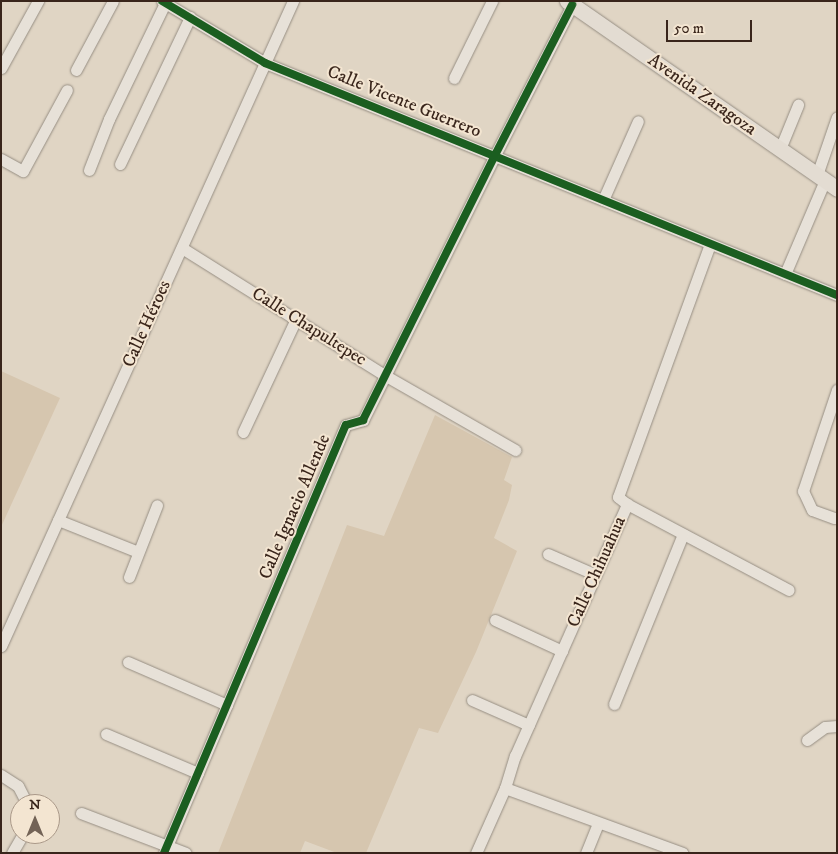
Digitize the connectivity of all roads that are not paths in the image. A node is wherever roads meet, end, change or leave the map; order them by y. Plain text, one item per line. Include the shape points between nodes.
1 (38, 1) edge
2 (113, 1) edge
3 (293, 1) edge
4 (492, 1) edge
5 (164, 2) edge
6 (570, 3) edge
7 (190, 17) junction
8 (265, 63) junction
9 (1, 68) edge
10 (76, 70) dead end
11 (454, 78) dead end
12 (67, 90) dead end
13 (798, 106) dead end
14 (837, 117) edge
15 (638, 121) dead end
16 (780, 149) junction
17 (495, 155) junction
18 (2, 161) edge
19 (120, 164) dead end
20 (89, 170) dead end
21 (826, 181) edge
22 (603, 200) junction
23 (710, 244) junction
24 (182, 248) junction
25 (785, 274) junction
26 (837, 295) edge
27 (296, 319) junction
28 (386, 376) junction
29 (837, 390) edge
30 (243, 432) dead end
31 (515, 450) dead end
32 (627, 504) junction
33 (157, 505) dead end
34 (834, 518) dead end
35 (58, 520) junction
36 (683, 534) junction
37 (138, 552) junction
38 (548, 554) dead end
39 (596, 575) junction
40 (129, 577) dead end
41 (789, 590) dead end
42 (495, 620) dead end
43 (1, 646) edge
44 (562, 651) junction
45 (128, 662) dead end
46 (472, 700) dead end
47 (614, 704) dead end
48 (227, 705) junction
49 (529, 725) junction
50 (837, 726) edge
51 (106, 734) dead end
52 (807, 740) dead end
53 (198, 772) junction
54 (1, 775) edge
55 (505, 788) junction
56 (22, 794) edge
57 (81, 813) dead end
58 (598, 823) junction
59 (165, 849) edge
60 (664, 849) edge
61 (186, 853) edge
62 (476, 853) edge
63 (586, 853) edge
64 (683, 853) edge

1 - 9 street
2 - 10 street
3 - 8 street, Calle Héroes
4 - 11 street
5 - 7 street, Calle Vicente Guerrero
5 - 20 street via 109,119
6 - 16 main road, Avenida Zaragoza
6 - 17 street, Calle Ignacio Allende
7 - 8 street, Calle Vicente Guerrero
7 - 19 street
8 - 17 street, Calle Vicente Guerrero
8 - 24 street, Calle Héroes
12 - 18 street via 23,171
13 - 16 street
14 - 21 street
15 - 22 street
16 - 21 main road, Avenida Zaragoza
17 - 22 street, Calle Vicente Guerrero
17 - 28 street, Calle Ignacio Allende
21 - 25 street
22 - 23 street, Calle Vicente Guerrero
23 - 25 street, Calle Vicente Guerrero
23 - 32 street, Calle Chihuahua via 618,492 621,501
24 - 27 street, Calle Chapultepec
24 - 35 street, Calle Héroes
25 - 26 street, Calle Vicente Guerrero
27 - 28 street, Calle Chapultepec
27 - 30 street
28 - 31 street, Calle Chapultepec
28 - 48 street, Calle Ignacio Allende via 364,420 346,425
29 - 34 street via 803,491 812,510
32 - 36 street
32 - 39 street, Calle Chihuahua
33 - 37 street
35 - 37 street
35 - 43 street, Calle Héroes
36 - 41 street
36 - 47 street
37 - 40 street
38 - 39 street
39 - 44 street, Calle Chihuahua
42 - 44 street
44 - 49 street, Calle Chihuahua
45 - 48 street
46 - 49 street
48 - 53 street, Calle Ignacio Allende
49 - 55 street, Calle Chihuahua
50 - 52 street via 825,727
51 - 53 street
53 - 59 street, Calle Ignacio Allende
54 - 56 street via 18,786
55 - 58 street
55 - 62 street, Calle Chihuahua
57 - 59 street
58 - 60 street
58 - 63 street
59 - 61 street
60 - 64 street

